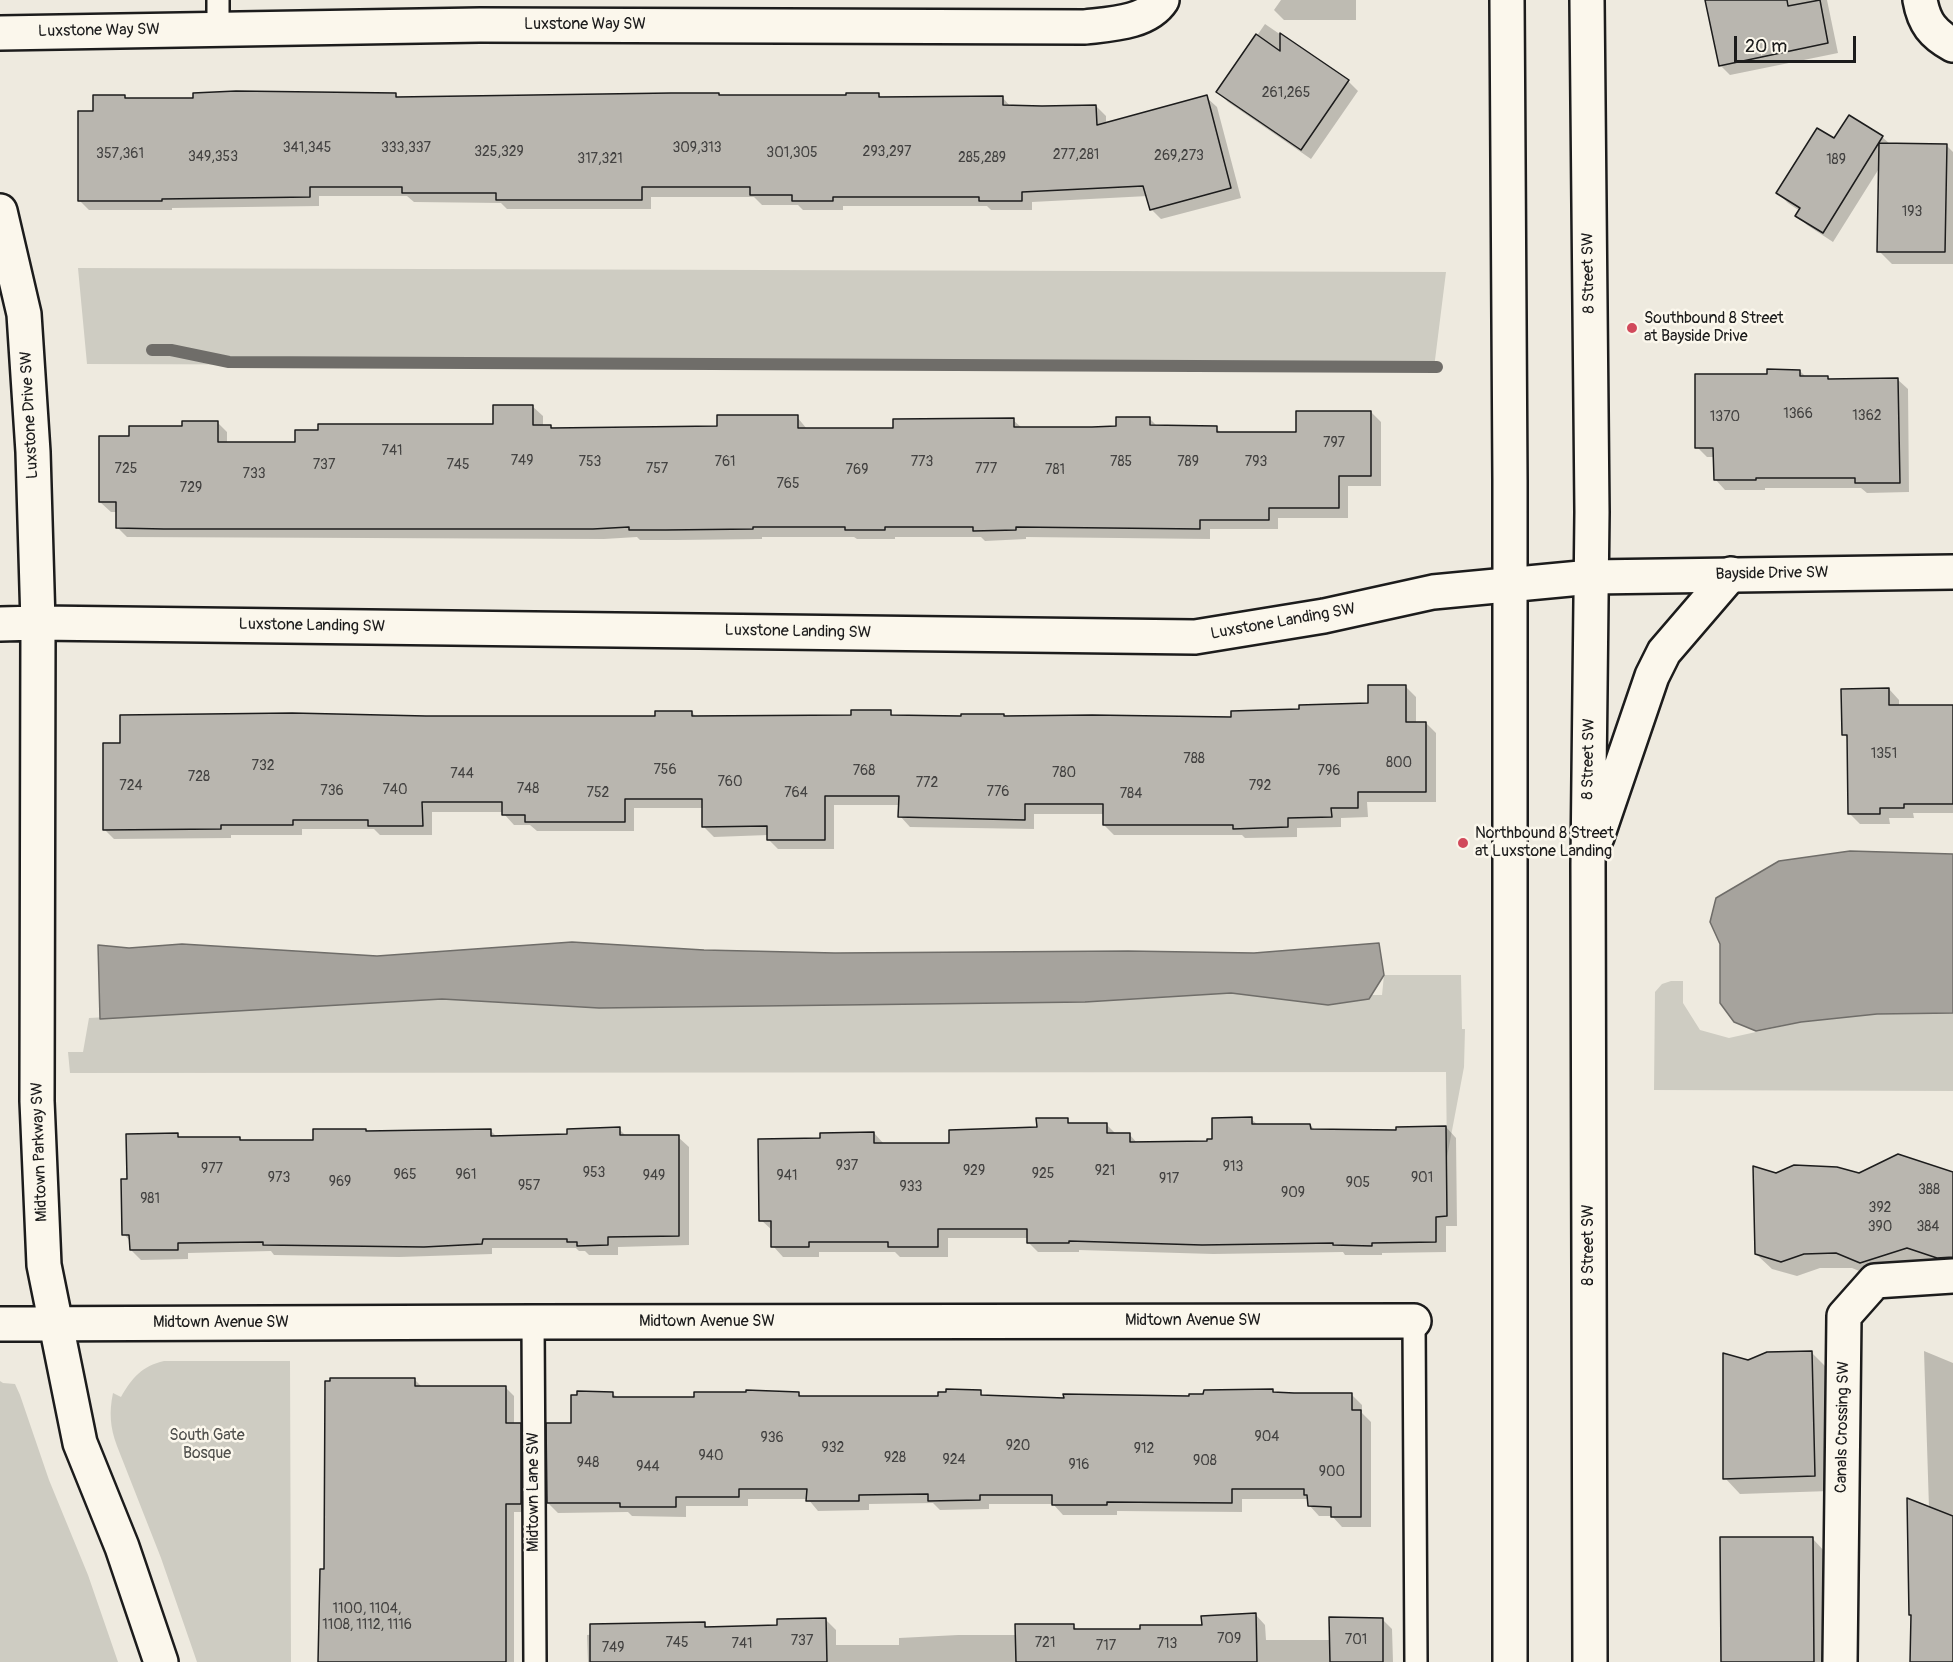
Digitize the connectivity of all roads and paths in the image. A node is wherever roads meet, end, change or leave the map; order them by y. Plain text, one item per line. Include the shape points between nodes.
1 (1162, 0) edge
2 (1507, 0) edge
3 (1587, 0) edge
4 (1920, 0) edge
5 (481, 12) edge
6 (218, 15) edge
7 (0, 33) edge
8 (1953, 45) edge
9 (0, 211) edge
10 (1953, 572) edge
11 (1731, 574) junction
12 (1591, 577) junction
13 (1510, 585) junction
14 (38, 623) junction
15 (0, 624) edge
16 (1588, 864) junction
17 (1953, 1276) edge
18 (1414, 1321) joint
19 (533, 1322) junction
20 (0, 1324) edge
21 (57, 1324) junction
22 (161, 1662) edge
23 (535, 1662) edge
24 (1416, 1662) edge
25 (1510, 1662) edge
26 (1590, 1662) edge
27 (1840, 1662) edge

1 - 5 street, Luxstone Way SW via 1157,8 1125,22 1085,27
2 - 13 street
3 - 12 street, 8 Street SW
4 - 8 street via 1936,35
5 - 6 street, Luxstone Way SW
6 - 7 street, Luxstone Way SW
9 - 14 street, Luxstone Drive SW via 24,314
10 - 11 street, Bayside Drive SW
11 - 12 street, Bayside Drive SW
11 - 16 street via 1664,652 1652,676
12 - 13 street, Luxstone Landing SW
12 - 16 street, 8 Street SW
13 - 14 street, Luxstone Landing SW via 1434,592 1195,638
13 - 25 street
14 - 15 street, Luxstone Landing SW
14 - 21 street, Midtown Parkway SW via 37,1101 44,1265
16 - 26 street, 8 Street SW
17 - 27 street, Canals Crossing SW via 1875,1281 1844,1316
18 - 19 street, Midtown Avenue SW
18 - 24 lane
19 - 21 street, Midtown Avenue SW
19 - 23 lane, Midtown Lane SW
20 - 21 street, Midtown Avenue SW
21 - 22 street, Midtown Parkway SW via 80,1443 122,1547

